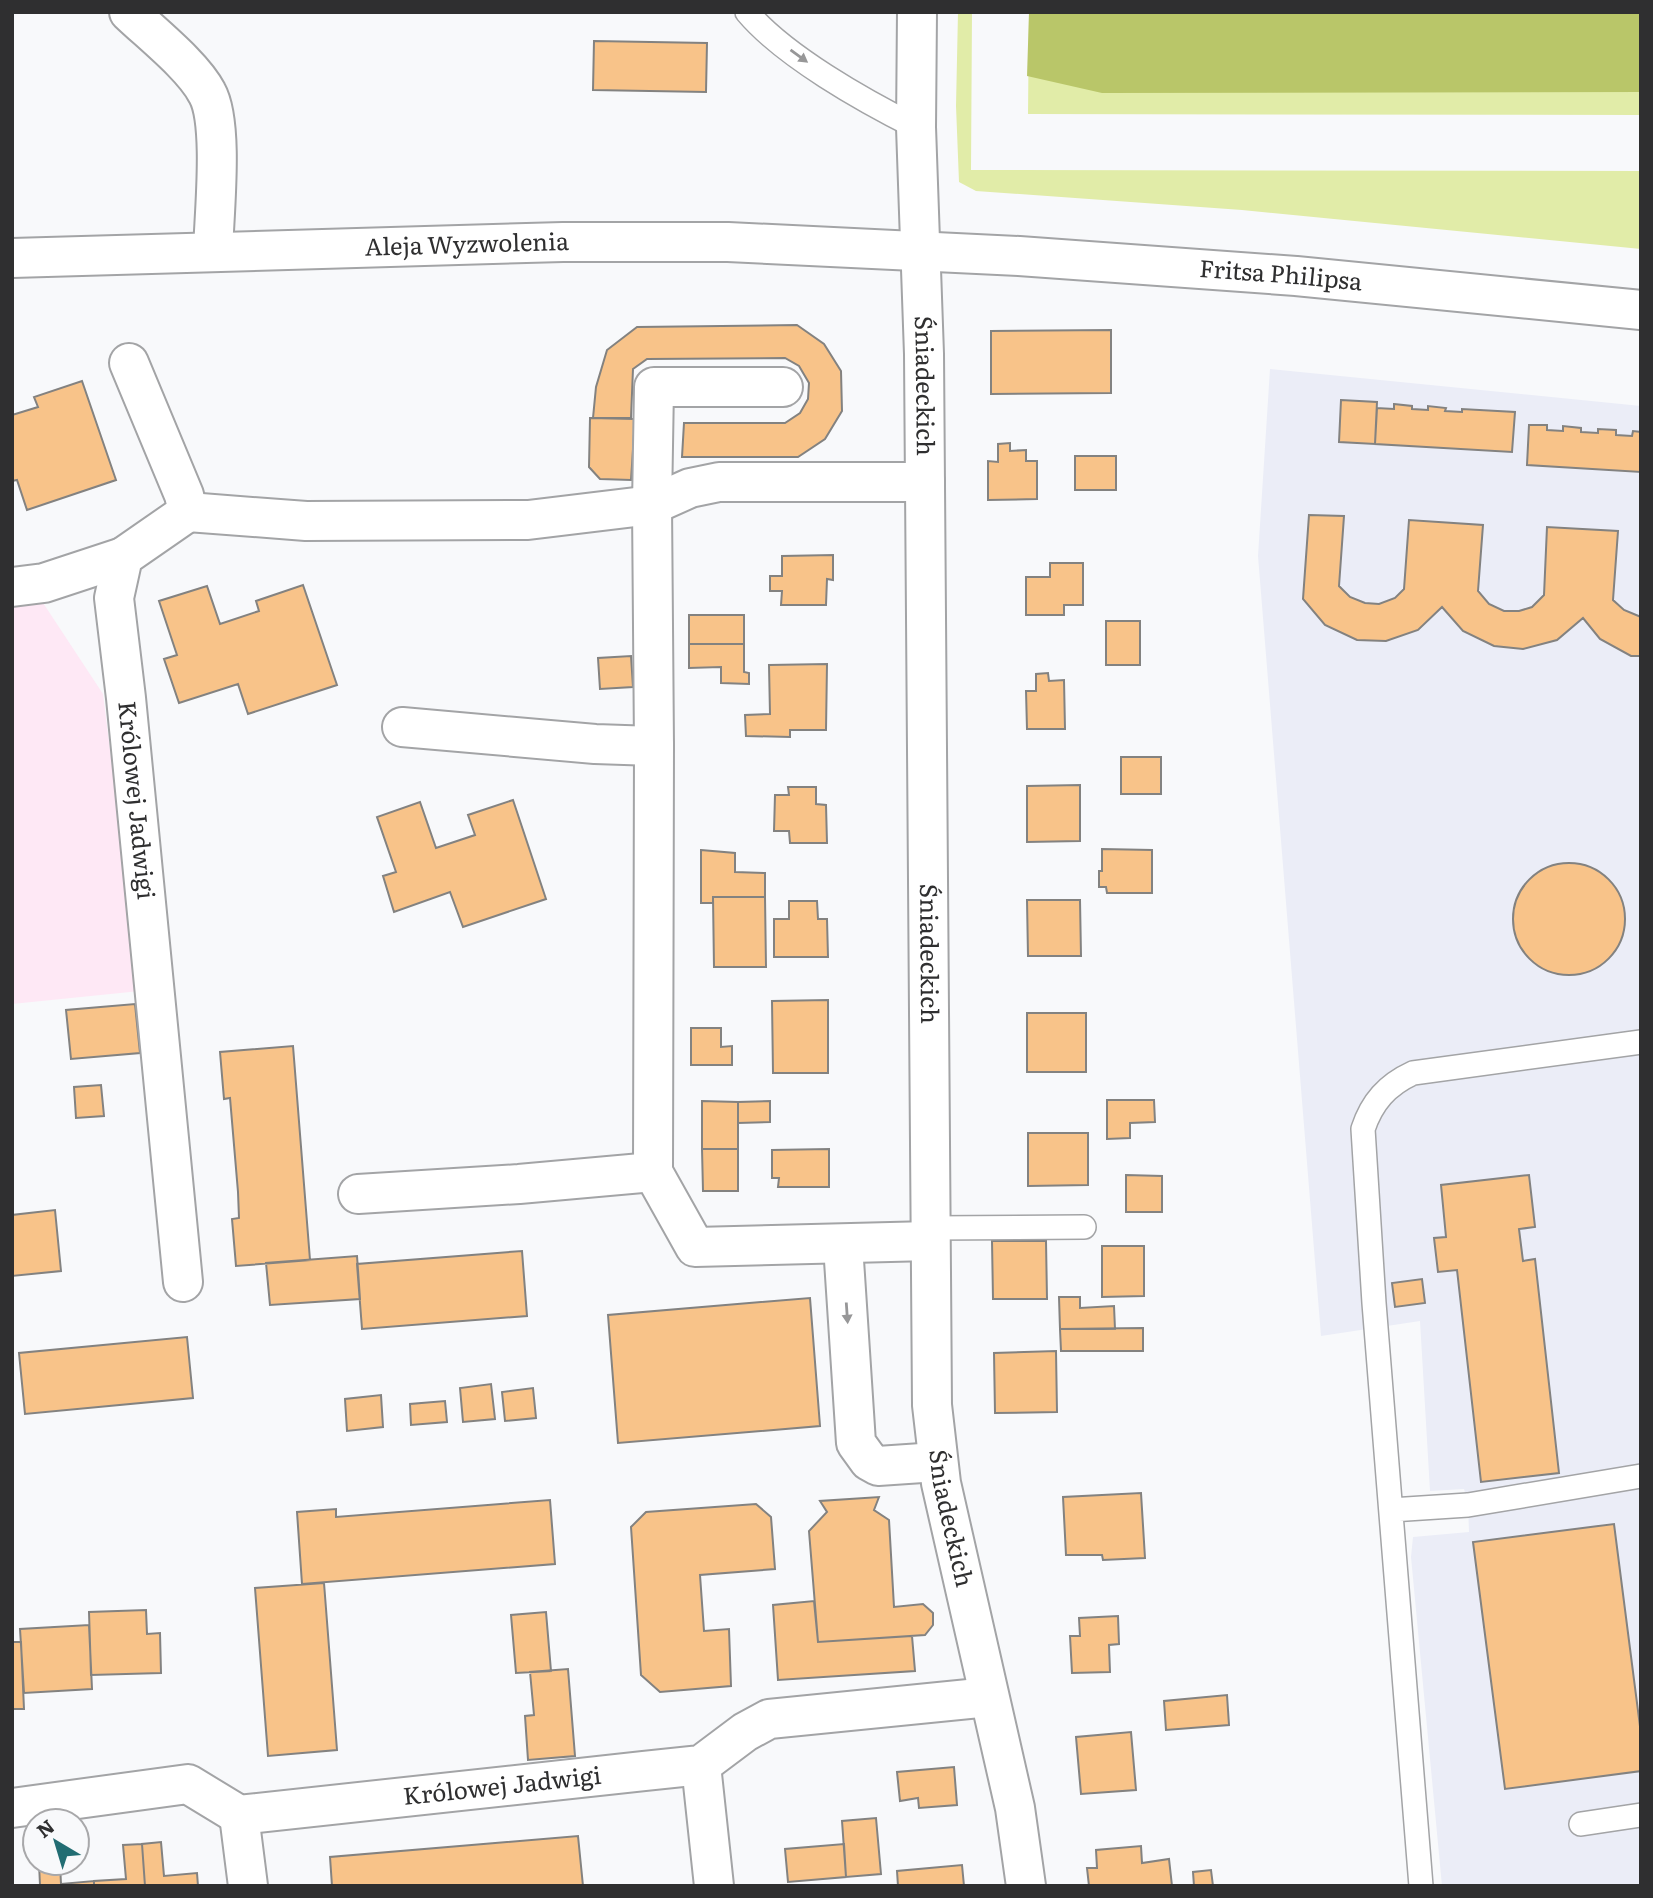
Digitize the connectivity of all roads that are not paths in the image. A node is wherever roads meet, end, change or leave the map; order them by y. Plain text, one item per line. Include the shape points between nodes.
1 (129, 12) edge
2 (747, 12) edge
3 (916, 12) edge
4 (916, 127) junction
5 (921, 250) junction
6 (213, 252) junction
7 (12, 258) edge
8 (1641, 310) edge
9 (129, 363) dead end
10 (783, 387) dead end
11 (925, 482) junction
12 (652, 505) junction
13 (188, 512) junction
14 (123, 557) junction
15 (12, 587) edge
16 (402, 727) dead end
17 (654, 746) junction
18 (1641, 1042) edge
19 (653, 1172) junction
20 (358, 1194) dead end
21 (1084, 1227) dead end
22 (930, 1235) junction
23 (843, 1245) junction
24 (183, 1282) dead end
25 (937, 1462) junction
26 (1641, 1476) edge
27 (1391, 1510) junction
28 (989, 1696) junction
29 (701, 1765) junction
30 (12, 1808) edge
31 (239, 1815) junction
32 (1641, 1815) edge
33 (1581, 1824) dead end
34 (248, 1886) edge
35 (714, 1886) edge
36 (1026, 1886) edge
37 (1421, 1886) edge

1 - 6 street via 194,75 214,109
2 -> 4 lane via 807,62
3 - 4 street, Śniadeckich
4 - 5 street, Śniadeckich
5 - 6 street, Aleja Wyzwolenia via 655,241
5 - 8 street, Fritsa Philipsa via 1296,276
5 - 11 street, Śniadeckich
6 - 7 street, Aleja Wyzwolenia
9 - 13 street
10 - 12 street via 654,387
11 - 12 street via 719,481
11 - 22 street, Śniadeckich
12 - 13 street via 528,520 306,521
12 - 17 street
13 - 14 street
14 - 15 street via 44,583
14 - 24 street, Królowej Jadwigi via 114,598
16 - 17 street
17 - 19 street
18 - 27 lane via 1413,1073 1381,1094 1367,1115 1363,1129
19 - 20 street
19 - 23 street via 695,1247
21 - 22 lane
22 - 23 street
22 - 25 street, Śniadeckich via 931,1384
23 -> 25 street via 856,1443 869,1461 878,1465
25 - 28 street, Śniadeckich
26 - 27 lane via 1468,1505
27 - 37 lane
28 - 29 street via 769,1719
28 - 36 street, Śniadeckich via 1015,1808
29 - 31 street, Królowej Jadwigi
29 - 35 street
30 - 31 street via 188,1784
31 - 34 street
32 - 33 lane

